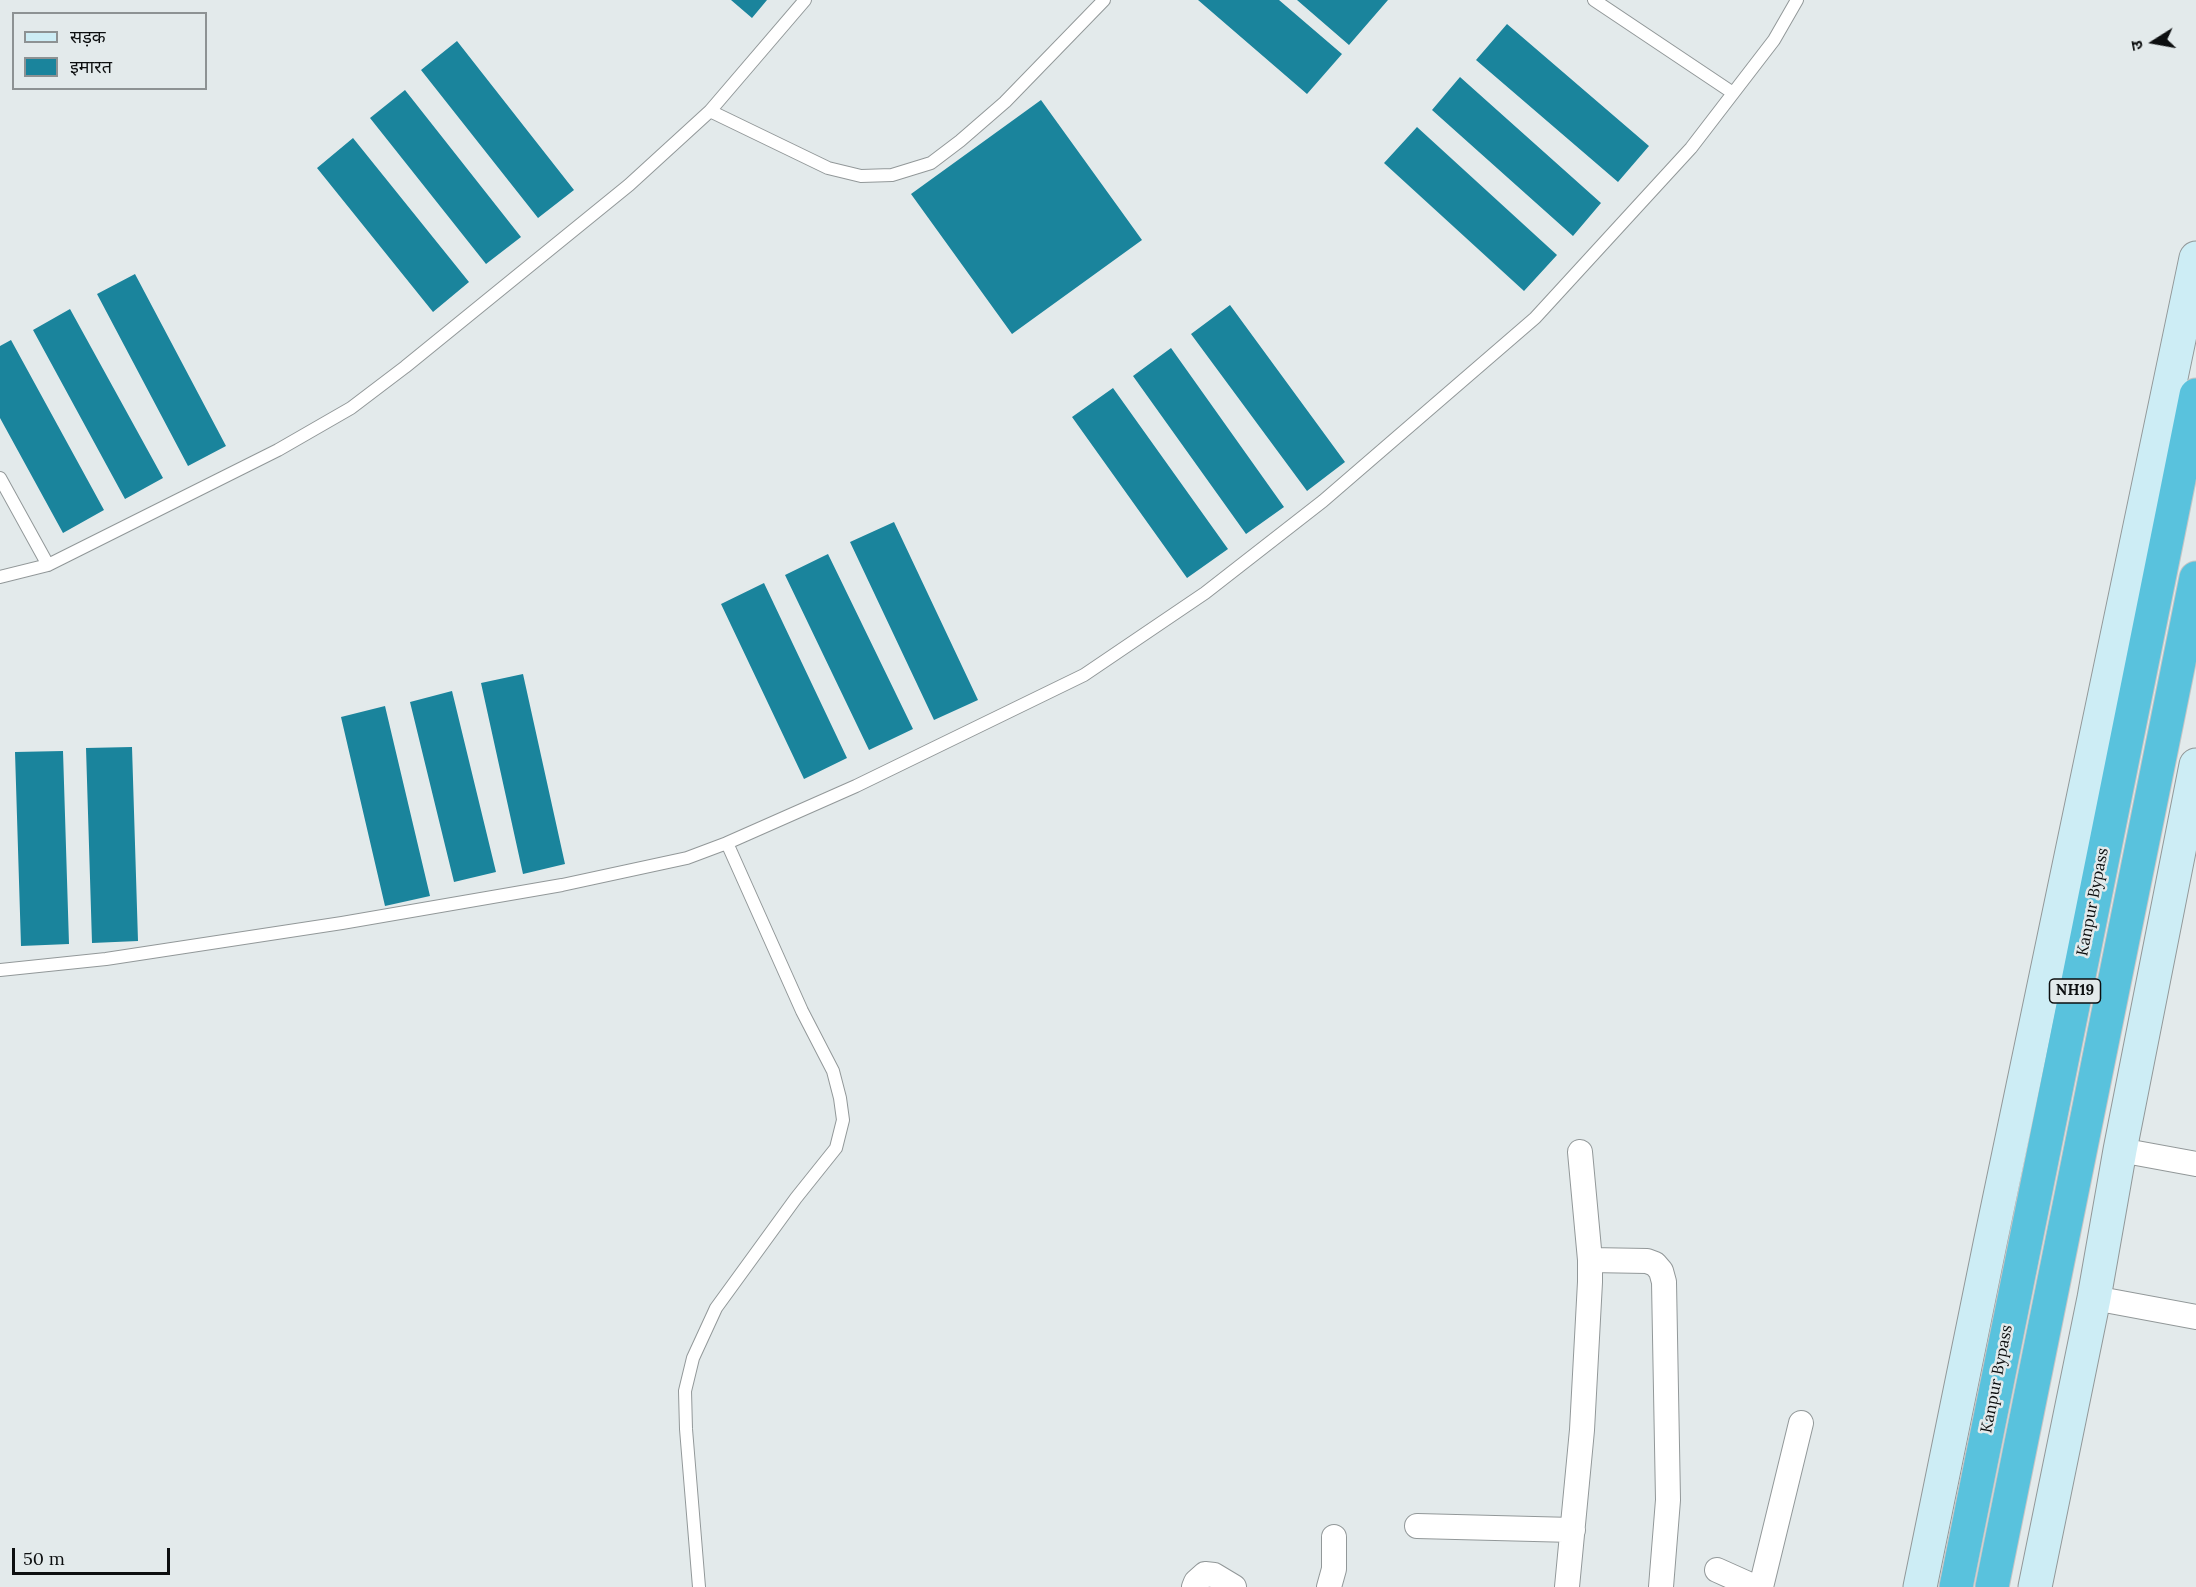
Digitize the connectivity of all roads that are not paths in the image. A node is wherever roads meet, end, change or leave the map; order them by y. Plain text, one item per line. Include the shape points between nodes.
1 (805, 0) edge
2 (1104, 0) edge
3 (1594, 0) edge
4 (1797, 0) edge
5 (1733, 93) junction
6 (710, 111) junction
7 (2196, 258) edge
8 (2196, 394) edge
9 (0, 478) edge
10 (48, 565) junction
11 (0, 577) edge
12 (2196, 578) edge
13 (2196, 765) edge
14 (727, 843) junction
15 (0, 970) edge
16 (2120, 1150) junction
17 (1580, 1152) dead end
18 (2196, 1164) edge
19 (1590, 1260) junction
20 (2094, 1298) junction
21 (2196, 1317) edge
22 (1801, 1423) dead end
23 (1417, 1526) dead end
24 (1573, 1530) junction
25 (1334, 1537) dead end
26 (1717, 1570) dead end
27 (699, 1587) edge
28 (1194, 1587) edge
29 (1234, 1587) edge
30 (1329, 1587) edge
31 (1567, 1587) edge
32 (1661, 1587) edge
33 (1755, 1587) edge
34 (1761, 1587) edge
35 (1920, 1587) edge
36 (1956, 1587) edge
37 (1992, 1587) edge
38 (2035, 1587) edge

1 - 6 lane
2 - 6 lane via 1005,102 960,141 931,163 892,175 861,176 828,168
3 - 5 lane
4 - 5 lane via 1774,40
5 - 14 lane via 1691,148 1535,318 1323,501 1205,593 1084,675 856,786
6 - 10 lane via 620,192 351,408 278,450
7 - 35 main road
8 - 36 highway, Kanpur Bypass / NH19
9 - 10 lane
10 - 11 lane
12 - 37 highway, NH19
13 - 16 main road
14 - 15 lane via 687,858 562,885 106,960
14 - 27 lane via 833,1071 843,1120 836,1148 716,1308 693,1358 685,1391
16 - 18 street
16 - 20 main road
17 - 19 street
19 - 24 street
19 - 32 street via 1647,1261 1661,1271 1664,1281 1668,1500
20 - 21 street
20 - 38 main road
22 - 34 street
23 - 24 street
24 - 31 street
25 - 30 street via 1334,1569
26 - 33 street
28 - 29 street via 1205,1574

